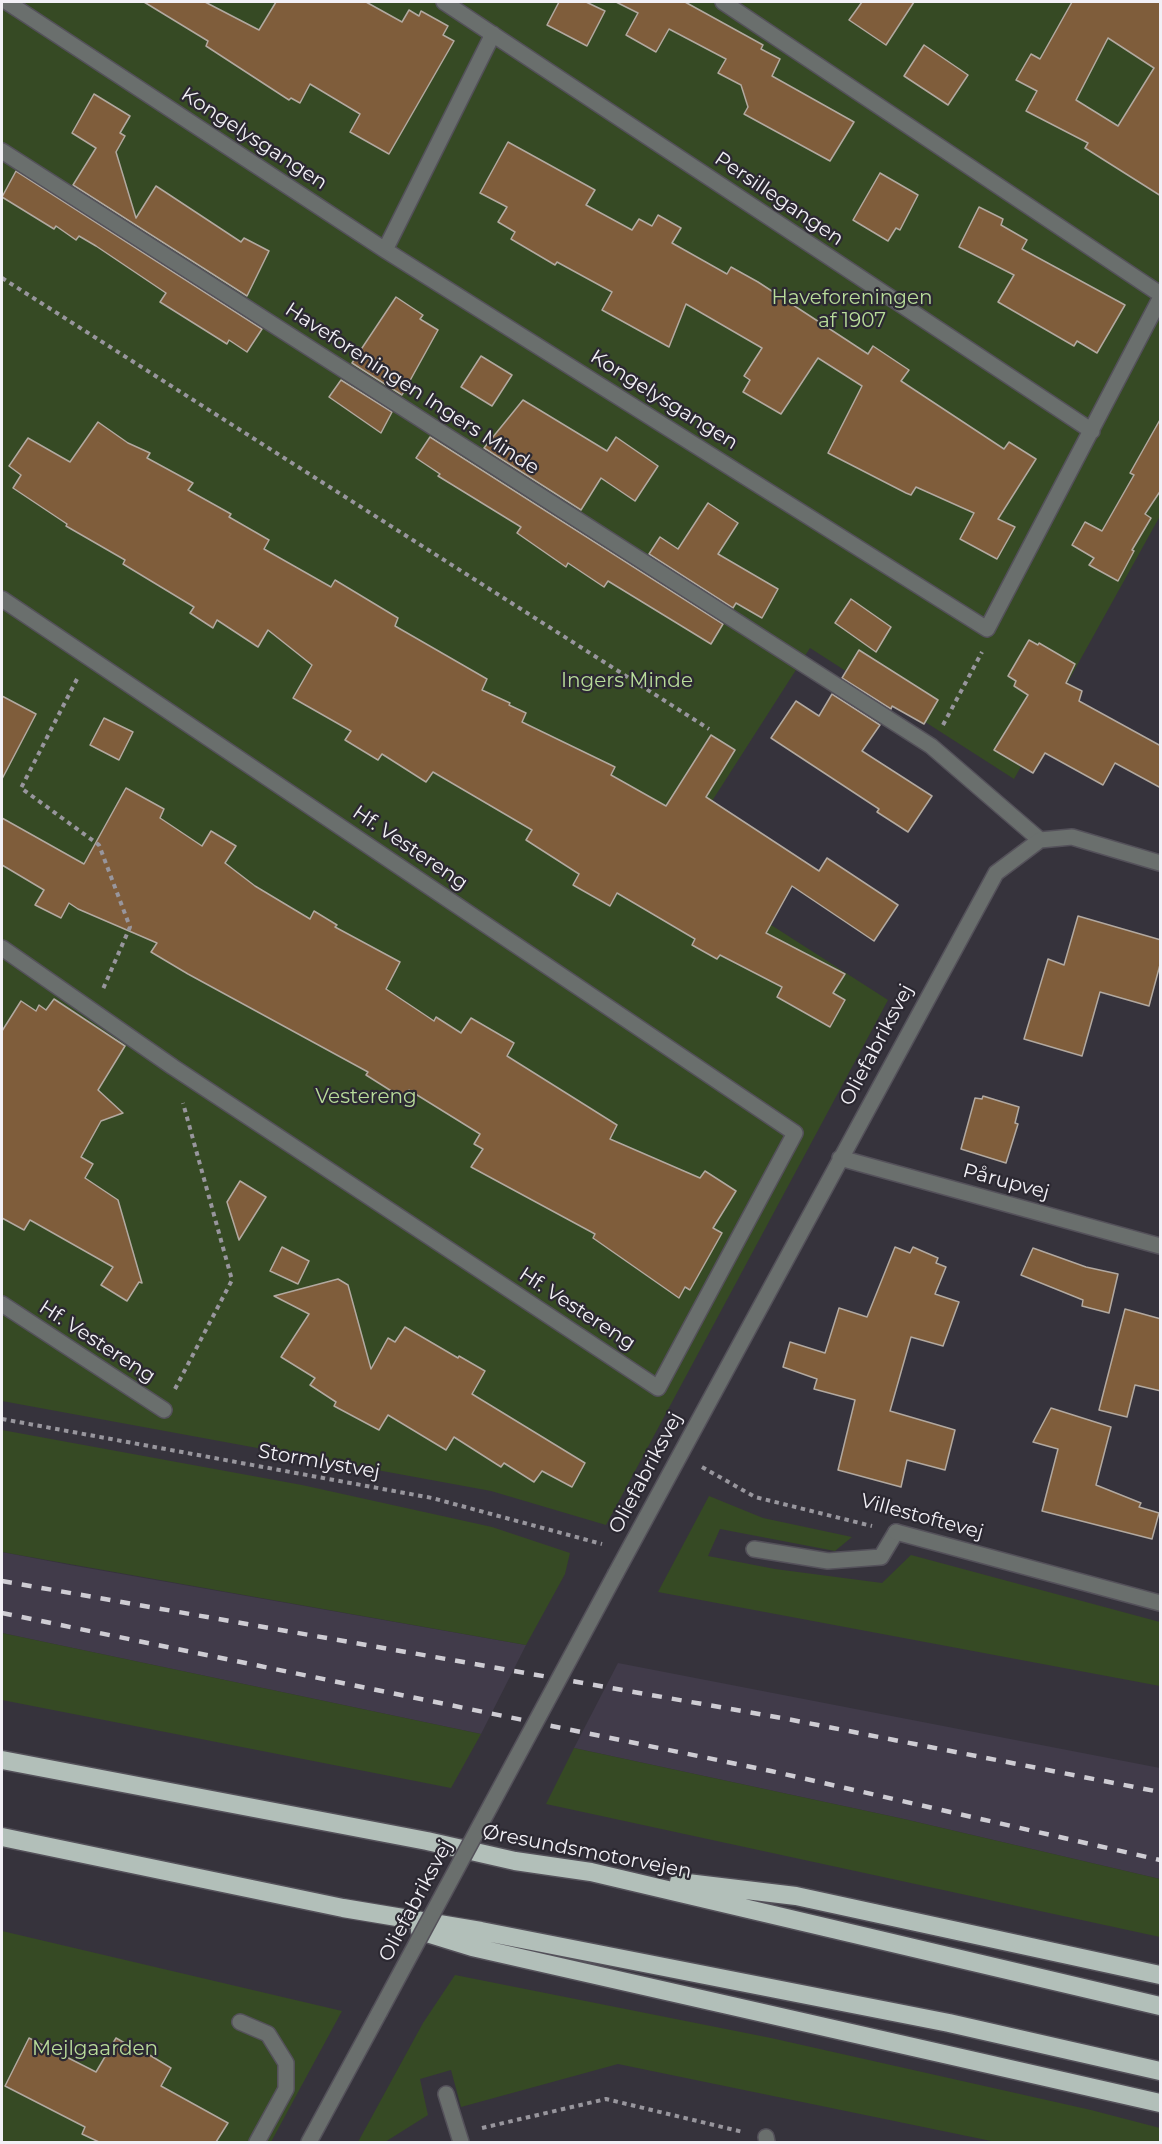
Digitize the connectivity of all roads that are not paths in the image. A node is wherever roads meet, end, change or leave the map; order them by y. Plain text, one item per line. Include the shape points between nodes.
1 (7, 2) edge
2 (444, 2) edge
3 (723, 2) edge
4 (493, 34) junction
5 (2, 151) edge
6 (385, 250) junction
7 (1161, 297) edge
8 (1092, 431) junction
9 (2, 599) edge
10 (1040, 840) junction
11 (1161, 863) edge
12 (2, 948) edge
13 (840, 1158) junction
14 (1161, 1246) edge
15 (2, 1304) edge
16 (164, 1410) road end
17 (754, 1549) dead end
18 (1161, 1603) edge
19 (2, 1760) edge
20 (2, 1837) edge
21 (591, 1872) junction
22 (343, 1908) junction
23 (1161, 1975) edge
24 (1161, 2006) edge
25 (240, 2022) dead end
26 (1161, 2071) edge
27 (446, 2094) dead end
28 (1161, 2103) edge
29 (460, 2138) edge
30 (257, 2142) edge
31 (309, 2142) edge

1 - 6 street, Kongelysgangen
2 - 4 street, Persillegangen
3 - 7 street
4 - 6 street
4 - 8 street, Persillegangen
5 - 10 street, Haveforeningen Ingers Minde via 931,746
6 - 8 street, Kongelysgangen via 987,629
7 - 8 street
9 - 12 street, Hf. Vestereng via 795,1133 658,1388 173,1067
10 - 11 street via 1071,837
10 - 13 street, Oliefabriksvej via 996,873
13 - 14 street, Pårupvej
13 - 31 street, Oliefabriksvej, bridge
15 - 16 street, Hf. Vestereng
17 - 18 street, Villestoftevej via 828,1561 881,1557 896,1532
19 - 21 highway, Øresundsmotorvejen via 515,1861
20 - 22 highway
21 - 23 highway via 796,1896
21 - 24 highway, Øresundsmotorvejen
22 - 26 highway via 481,1931 949,2023
22 - 28 highway via 472,1947
25 - 30 street via 268,2034 286,2063 286,2089
27 - 29 street

